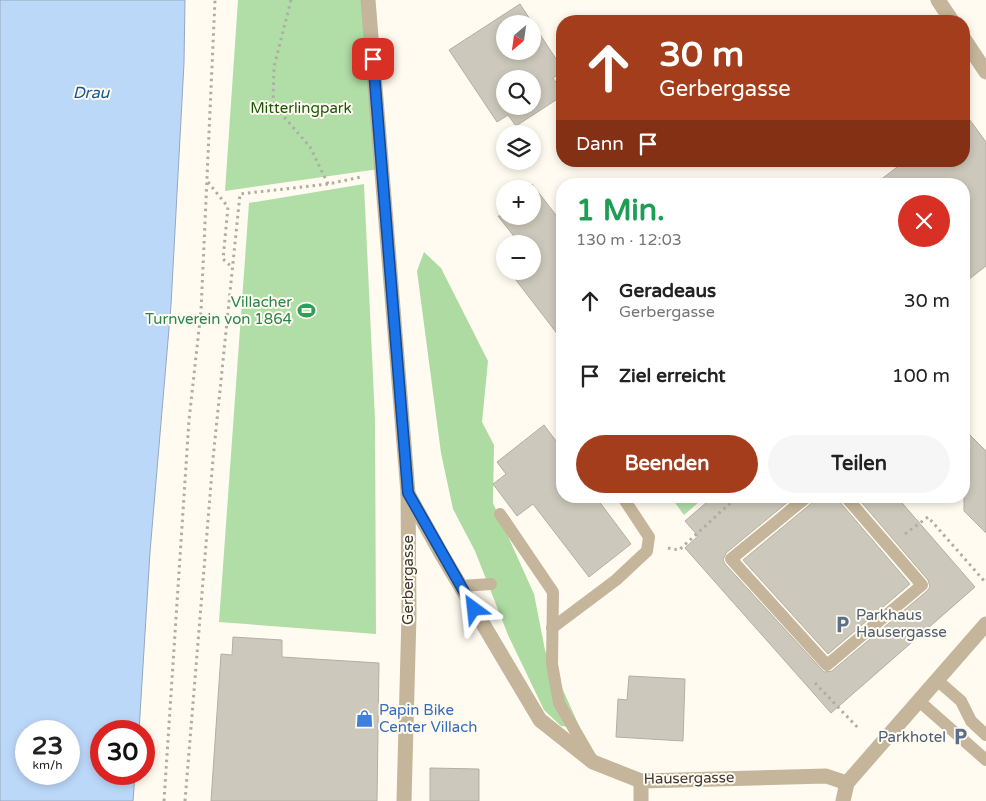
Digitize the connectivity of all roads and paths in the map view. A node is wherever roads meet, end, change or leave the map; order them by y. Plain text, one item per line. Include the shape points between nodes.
1 (215, 0) edge
2 (291, 0) edge
3 (368, 0) edge
4 (938, 0) edge
5 (948, 15) edge
6 (970, 47) edge
7 (986, 72) edge
8 (368, 175) dead end
9 (208, 181) junction
10 (328, 184) junction
11 (233, 268) junction
12 (408, 493) junction
13 (627, 503) edge
14 (730, 503) edge
15 (799, 503) edge
16 (851, 503) edge
17 (500, 514) dead end
18 (648, 544) junction
19 (889, 546) junction
20 (986, 583) edge
21 (492, 584) dead end
22 (461, 586) junction
23 (986, 624) edge
24 (552, 628) junction
25 (937, 680) junction
26 (814, 682) dead end
27 (918, 702) junction
28 (860, 730) dead end
29 (986, 735) edge
30 (986, 760) edge
31 (593, 762) junction
32 (641, 781) junction
33 (847, 783) junction
34 (164, 801) edge
35 (185, 801) edge
36 (404, 801) edge
37 (641, 801) edge
38 (843, 801) edge

1 - 9 path
2 - 10 path via 274,67 273,104 310,147
3 - 12 street, Gerbergasse
4 - 5 street
6 - 7 street
8 - 10 path
9 - 11 path via 228,207 223,259
9 - 34 path
10 - 11 path via 240,194
11 - 35 path via 213,459
12 - 22 street, Hausergasse
12 - 36 street, Gerbergasse via 409,615
13 - 18 lane via 649,537
14 - 18 path via 679,550
15 - 19 lane via 731,559 827,665 922,585
16 - 19 lane
17 - 24 lane via 553,592
18 - 24 lane via 646,551 616,580
19 - 20 path via 928,517
21 - 22 lane
22 - 31 street, Hausergasse via 540,720
23 - 25 street
24 - 31 lane via 552,664 559,703
25 - 27 street
25 - 29 lane via 961,701 971,721
26 - 28 path
27 - 30 lane
27 - 33 street
31 - 32 street, Hausergasse
32 - 33 street, Hausergasse via 826,776
32 - 37 street
33 - 38 street

